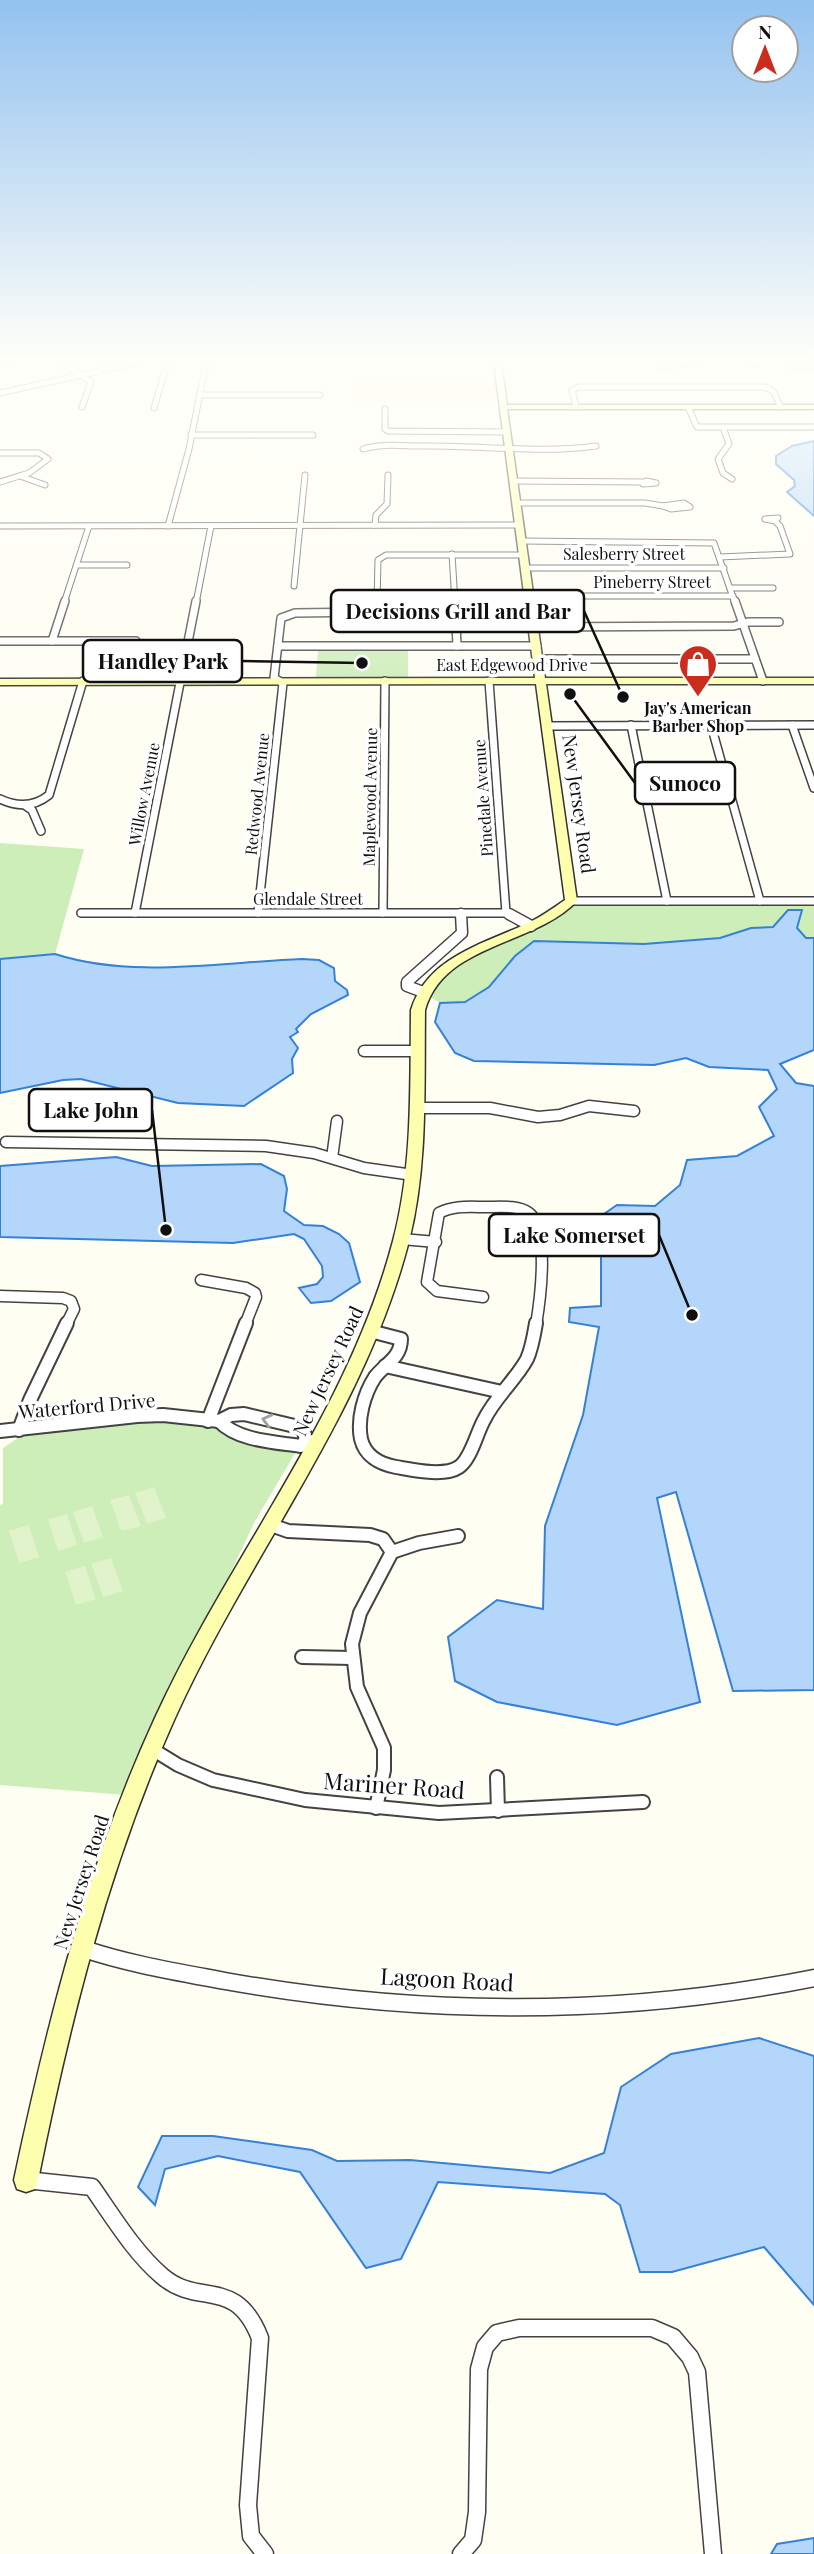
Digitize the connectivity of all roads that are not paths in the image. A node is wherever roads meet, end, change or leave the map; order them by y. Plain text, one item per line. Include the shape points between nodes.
1 (37, 482) edge
2 (179, 482) edge
3 (304, 482) edge
4 (387, 482) edge
5 (513, 482) edge
6 (45, 485) dead end
7 (517, 503) junction
8 (663, 506) dead end
9 (775, 522) dead end
10 (375, 525) junction
11 (519, 525) junction
12 (0, 526) edge
13 (89, 526) junction
14 (168, 526) junction
15 (211, 526) junction
16 (300, 526) junction
17 (521, 541) junction
18 (452, 554) junction
19 (523, 555) junction
20 (720, 557) junction
21 (77, 565) junction
22 (127, 565) dead end
23 (525, 568) junction
24 (724, 568) junction
25 (294, 586) dead end
26 (773, 588) dead end
27 (732, 592) junction
28 (530, 596) junction
29 (779, 622) dead end
30 (743, 625) junction
31 (534, 627) junction
32 (0, 641) edge
33 (52, 641) junction
34 (136, 641) dead end
35 (278, 646) junction
36 (457, 646) junction
37 (537, 646) junction
38 (539, 659) junction
39 (755, 659) junction
40 (83, 681) junction
41 (181, 681) junction
42 (279, 681) junction
43 (381, 681) junction
44 (489, 681) junction
45 (542, 681) junction
46 (763, 681) junction
47 (814, 681) edge
48 (0, 682) edge
49 (631, 725) junction
50 (711, 725) junction
51 (792, 725) junction
52 (814, 725) edge
53 (547, 726) junction
54 (814, 788) edge
55 (0, 799) edge
56 (26, 806) junction
57 (41, 831) dead end
58 (571, 901) junction
59 (667, 901) junction
60 (760, 901) junction
61 (814, 901) edge
62 (81, 912) dead end
63 (135, 912) junction
64 (258, 913) junction
65 (383, 913) junction
66 (461, 913) junction
67 (506, 913) junction
68 (531, 926) junction
69 (423, 992) junction
70 (364, 1051) dead end
71 (417, 1051) junction
72 (417, 1108) junction
73 (634, 1111) dead end
74 (338, 1121) dead end
75 (6, 1142) dead end
76 (332, 1158) junction
77 (414, 1175) junction
78 (402, 1239) junction
79 (436, 1242) junction
80 (201, 1280) dead end
81 (0, 1296) edge
82 (483, 1297) dead end
83 (374, 1332) junction
84 (385, 1366) junction
85 (502, 1392) junction
86 (213, 1421) junction
87 (19, 1430) junction
88 (0, 1431) edge
89 (312, 1442) junction
90 (271, 1525) junction
91 (458, 1536) dead end
92 (392, 1552) junction
93 (302, 1657) dead end
94 (352, 1658) junction
95 (152, 1749) junction
96 (497, 1777) dead end
97 (643, 1802) dead end
98 (376, 1808) junction
99 (498, 1811) junction
100 (81, 1948) junction
101 (814, 1978) edge
102 (26, 2180) joint
103 (265, 2554) edge
104 (461, 2554) edge
105 (713, 2554) edge

1 - 6 street
2 - 14 street
3 - 16 street
4 - 10 street via 387,503
5 - 7 street, New Jersey Road
7 - 8 street
7 - 11 street, New Jersey Road
9 - 20 street via 790,554
10 - 11 street
10 - 16 street
11 - 17 street, New Jersey Road
12 - 13 street
13 - 14 street
13 - 21 street
14 - 15 street
15 - 16 street
15 - 41 street, Willow Avenue
16 - 25 street
17 - 19 street, New Jersey Road
17 - 20 street via 709,541
18 - 19 street
18 - 35 street, Redwood Avenue via 382,556 378,560 376,609 284,615
18 - 36 street
19 - 23 street, New Jersey Road
20 - 24 street
21 - 22 street
21 - 33 street
23 - 24 street, Salesberry Street
23 - 28 street, New Jersey Road
24 - 27 street
26 - 27 street, Pineberry Street
27 - 28 street, Pineberry Street
27 - 30 street
28 - 31 street, New Jersey Road
29 - 30 street
30 - 31 street
30 - 39 street
31 - 37 street, New Jersey Road
32 - 33 street
33 - 34 street
35 - 36 street
35 - 42 street, Redwood Avenue via 274,678
36 - 37 street
37 - 38 street, New Jersey Road
38 - 39 street
38 - 45 street, New Jersey Road
39 - 46 street
40 - 41 street, East Edgewood Drive
40 - 48 street, East Edgewood Drive
40 - 56 street via 49,795
41 - 42 street, East Edgewood Drive
41 - 63 street, Willow Avenue
42 - 43 street, East Edgewood Drive
42 - 64 street, Redwood Avenue via 283,683
43 - 44 street, East Edgewood Drive
43 - 65 street, Maplewood Avenue
44 - 45 street, East Edgewood Drive
44 - 67 street, Pinedale Avenue
45 - 46 street, East Edgewood Drive
45 - 53 street, New Jersey Road
46 - 47 street, East Edgewood Drive
49 - 50 street
49 - 53 street
49 - 59 street
50 - 51 street
50 - 60 street
51 - 52 street
51 - 54 street
53 - 58 street, New Jersey Road
55 - 56 street
56 - 57 street
58 - 59 street
58 - 68 street, New Jersey Road
59 - 60 street
60 - 61 street
62 - 63 street, Glendale Street
63 - 64 street, Glendale Street
64 - 65 street, Glendale Street
65 - 66 street, Glendale Street
66 - 67 street, Glendale Street
66 - 69 street via 462,933 407,982
67 - 68 street, Glendale Street
68 - 69 street, New Jersey Road via 446,968
69 - 71 street, New Jersey Road
70 - 71 street
71 - 72 street, New Jersey Road
72 - 73 street via 491,1108 538,1117 589,1106
72 - 77 street, New Jersey Road
74 - 76 street
75 - 76 street via 266,1146
76 - 77 street
77 - 78 street, New Jersey Road
78 - 79 street
78 - 83 street, New Jersey Road
79 - 82 street via 427,1282 432,1289
79 - 85 street via 439,1213 449,1208 505,1207 528,1213 538,1224 542,1258 539,1316 530,1353
80 - 86 street via 246,1288 256,1297
81 - 87 street via 63,1298 71,1301 74,1309
83 - 84 street via 401,1339 399,1353
83 - 89 street, New Jersey Road
84 - 85 street
84 - 85 street via 366,1397 359,1432 371,1456 399,1467 425,1471 458,1468
86 - 87 street, Waterford Drive via 137,1416
86 - 89 street, Waterford Drive via 235,1433 301,1446
89 -> 86 street, Waterford Drive via 303,1428 244,1414
87 - 88 street, Waterford Drive
89 - 90 street, New Jersey Road
90 - 92 street via 288,1531 370,1535 383,1539
90 - 95 street, New Jersey Road via 184,1678
91 - 92 street
92 - 94 street via 357,1618
93 - 94 street
94 - 98 street via 352,1674 384,1750
95 - 98 street, Mariner Road via 178,1765 234,1786
95 - 100 street, New Jersey Road
96 - 99 street
97 - 99 street, Mariner Road
98 - 99 street, Mariner Road
100 - 101 street, Lagoon Road via 111,1958 319,1996 489,2006 644,2003
100 - 102 street, New Jersey Road
102 - 103 street via 92,2187 156,2271 172,2284 242,2303 254,2318 260,2338 248,2505 251,2536
104 - 105 street via 473,2540 477,2512 479,2369 485,2347 497,2333 519,2328 652,2328 673,2337 697,2372

